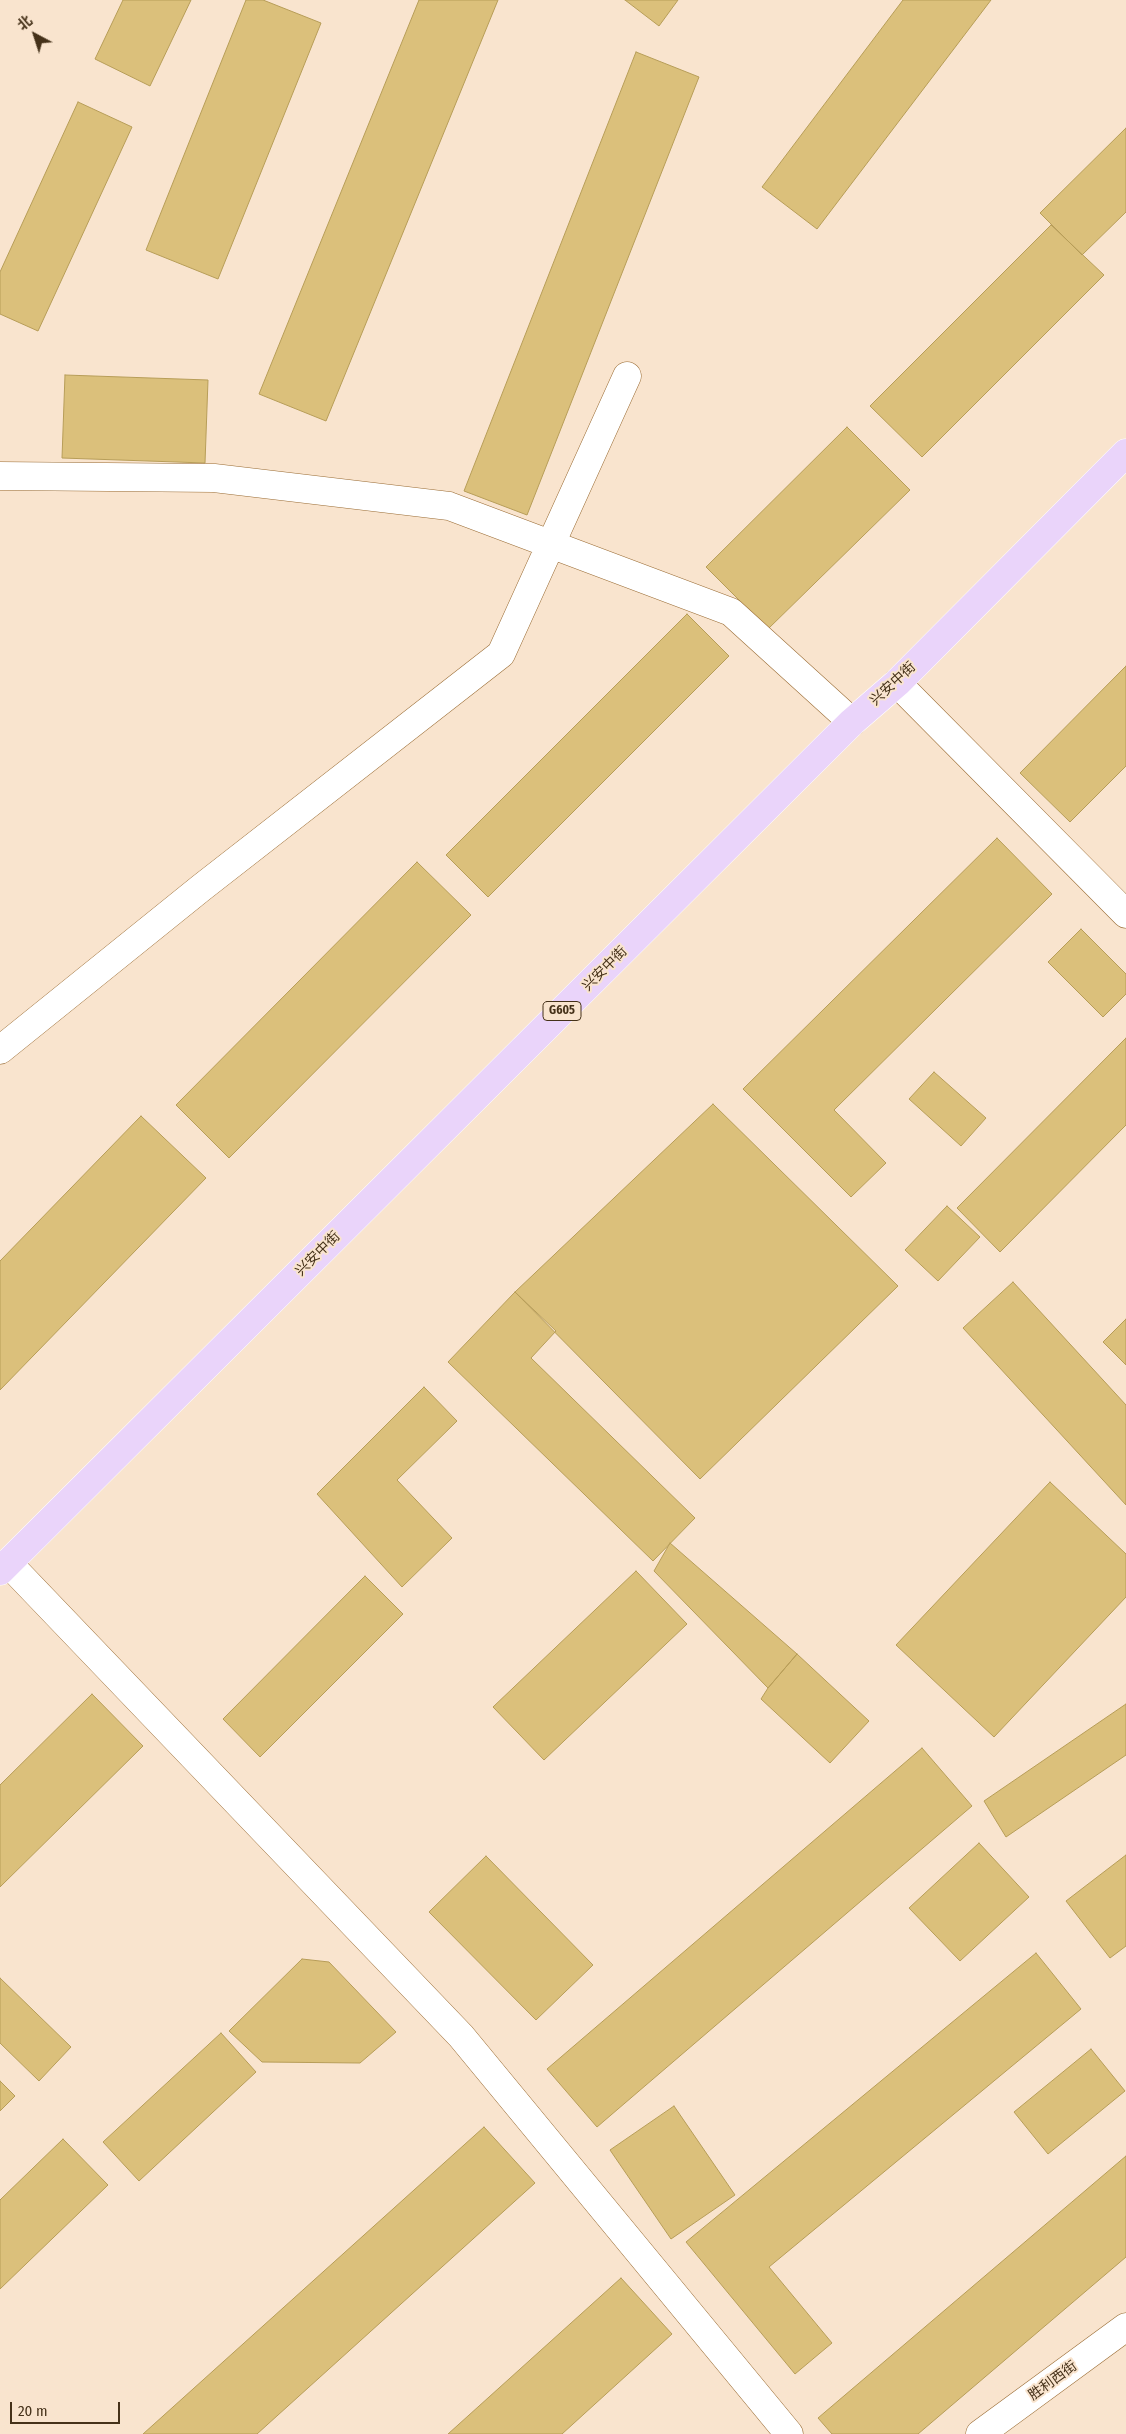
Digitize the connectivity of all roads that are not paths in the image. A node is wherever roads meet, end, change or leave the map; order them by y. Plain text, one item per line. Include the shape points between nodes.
1 (628, 376) dead end
2 (1126, 453) edge
3 (0, 476) edge
4 (551, 544) junction
5 (897, 683) junction
6 (852, 722) junction
7 (1126, 914) edge
8 (0, 1050) edge
9 (4, 1567) edge
10 (1126, 2327) edge
11 (789, 2434) edge
12 (980, 2434) edge

1 - 4 street
2 - 5 highway, 兴安中街 / G605
3 - 4 street via 214,478 449,506
4 - 6 street via 731,612
4 - 8 street via 501,654 200,888
5 - 6 highway, 兴安中街 / G605
5 - 7 street
6 - 9 highway, 兴安中街 / G605
9 - 11 street via 461,2036
10 - 12 street, 胜利西街

